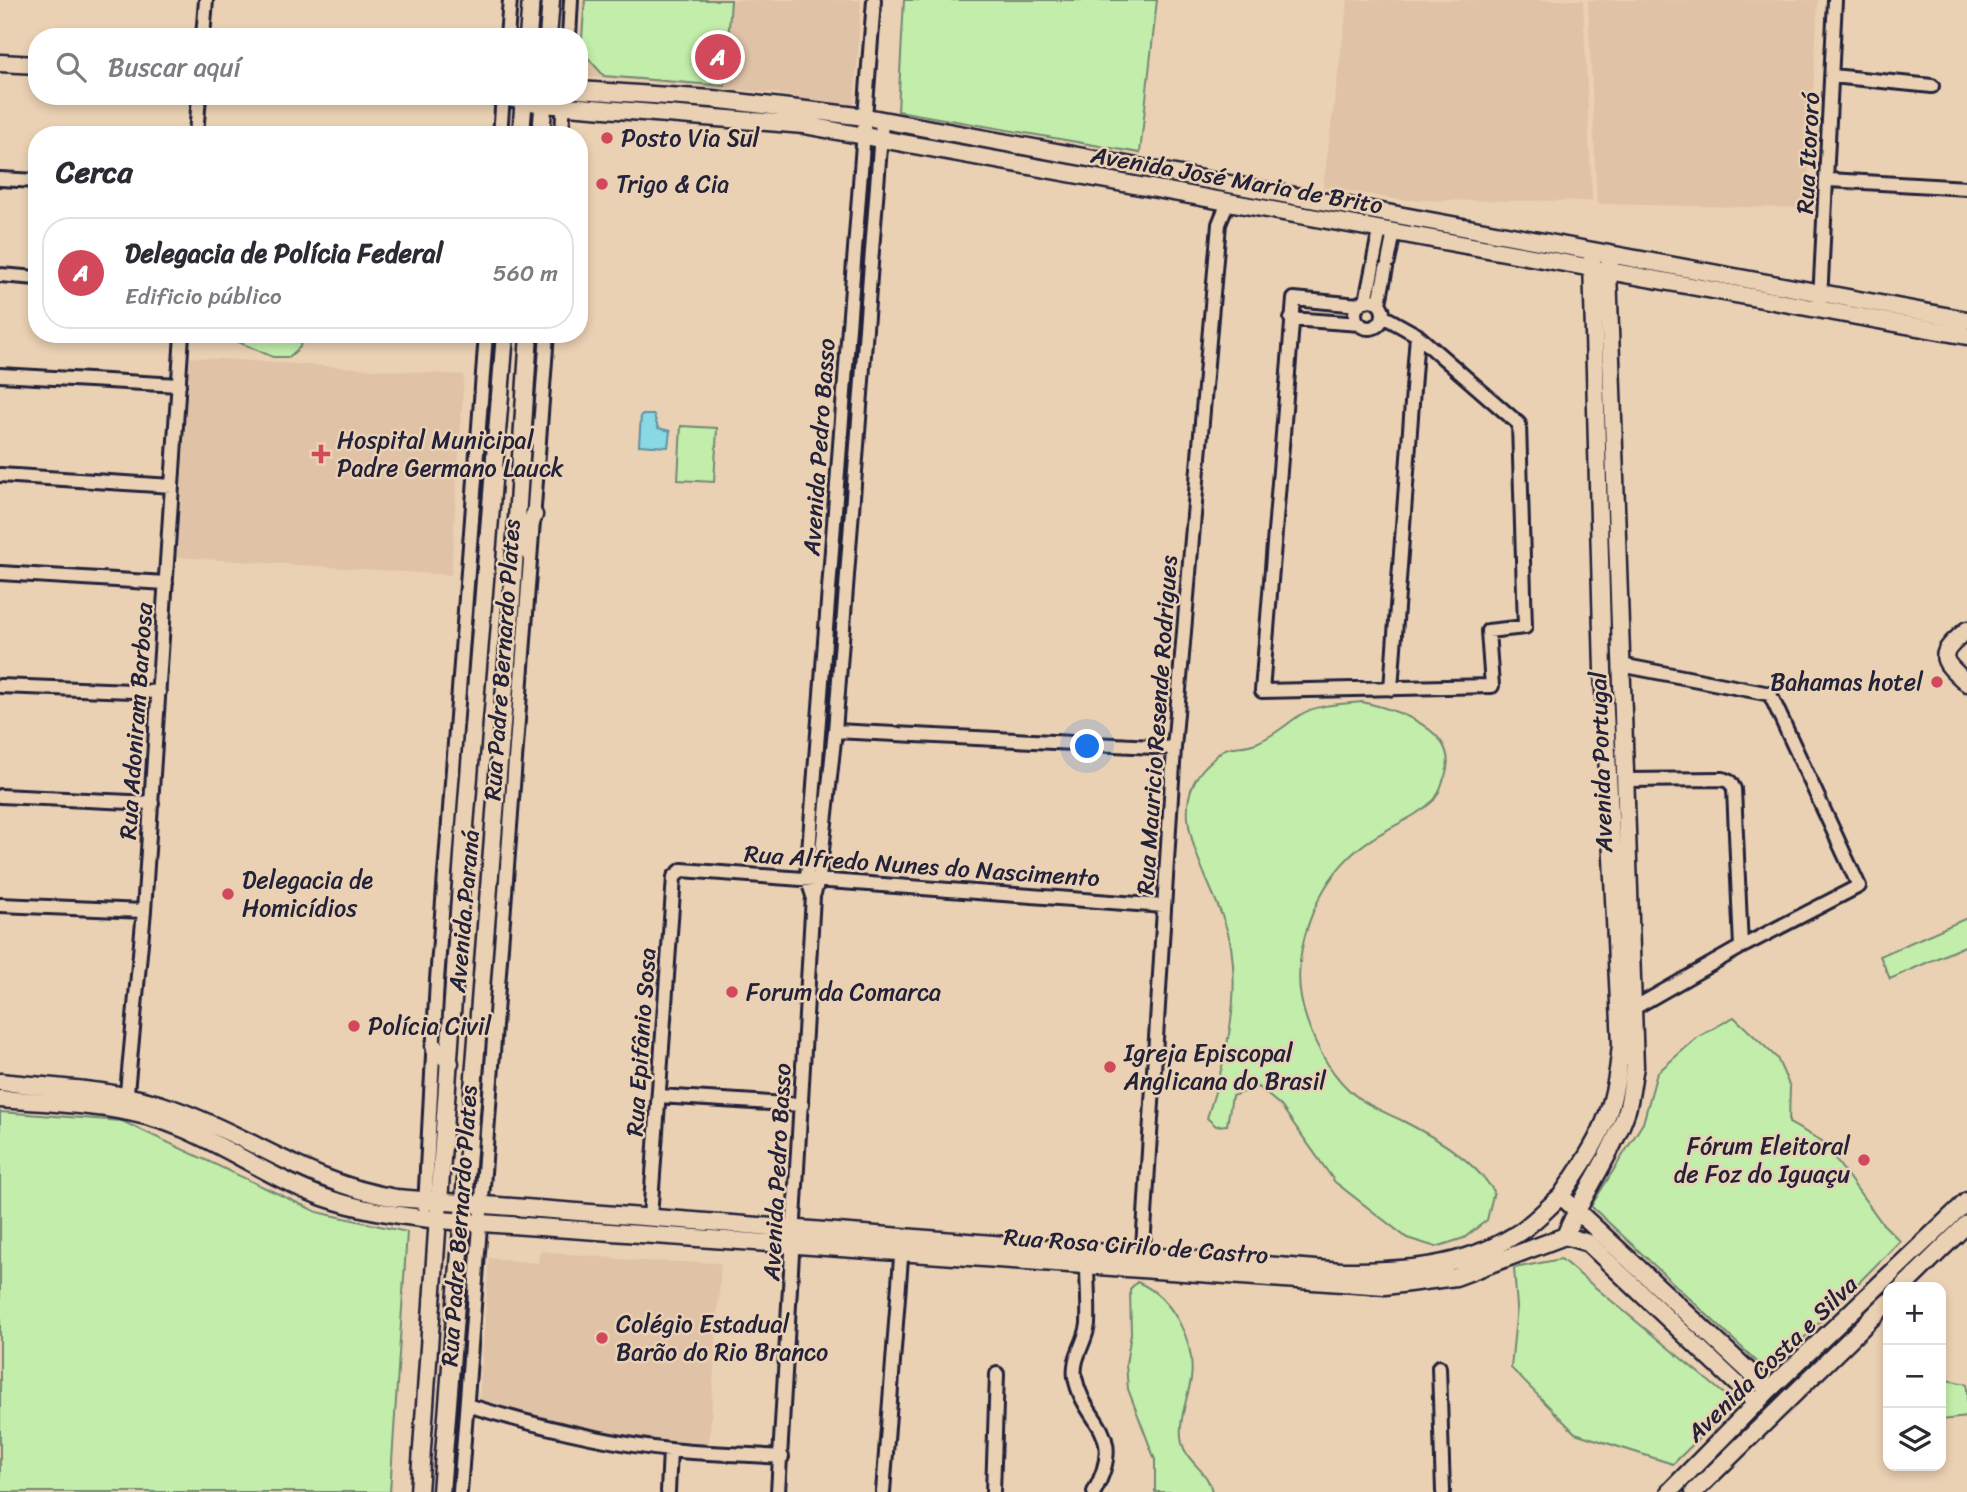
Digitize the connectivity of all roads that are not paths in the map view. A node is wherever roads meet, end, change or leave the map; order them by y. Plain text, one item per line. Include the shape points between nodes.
1 (206, 0) edge
2 (510, 0) edge
3 (531, 0) edge
4 (551, 0) edge
5 (571, 0) edge
6 (874, 0) edge
7 (1835, 0) edge
8 (204, 28) edge
9 (508, 28) edge
10 (529, 28) edge
11 (549, 28) edge
12 (569, 28) edge
13 (0, 62) edge
14 (28, 64) edge
15 (1832, 76) junction
16 (1933, 86) dead end
17 (588, 91) edge
18 (712, 99) junction
19 (588, 104) edge
20 (198, 105) edge
21 (501, 105) edge
22 (524, 105) edge
23 (543, 105) edge
24 (564, 105) edge
25 (707, 118) junction
26 (874, 119) junction
27 (197, 126) edge
28 (500, 126) edge
29 (522, 126) edge
30 (542, 126) edge
31 (563, 126) edge
32 (871, 137) junction
33 (0, 179) edge
34 (1829, 180) junction
35 (28, 181) edge
36 (1967, 188) edge
37 (1228, 202) junction
38 (1387, 231) junction
39 (1594, 249) junction
40 (1612, 253) junction
41 (1591, 268) junction
42 (1608, 271) junction
43 (0, 275) edge
44 (28, 277) edge
45 (1820, 300) junction
46 (1372, 306) junction
47 (1291, 319) junction
48 (1967, 320) edge
49 (1360, 324) junction
50 (1417, 335) junction
51 (1967, 336) edge
52 (182, 343) edge
53 (485, 343) edge
54 (504, 343) edge
55 (527, 343) edge
56 (546, 343) edge
57 (0, 375) edge
58 (179, 385) junction
59 (0, 475) edge
60 (172, 486) junction
61 (534, 515) junction
62 (0, 573) edge
63 (513, 576) junction
64 (166, 583) junction
65 (483, 609) junction
66 (511, 611) junction
67 (1967, 630) edge
68 (480, 641) junction
69 (508, 644) junction
70 (1621, 665) junction
71 (1967, 682) edge
72 (0, 686) edge
73 (1391, 689) junction
74 (159, 692) junction
75 (835, 731) junction
76 (1174, 748) junction
77 (1624, 780) junction
78 (0, 796) edge
79 (152, 803) junction
80 (678, 872) joint
81 (813, 878) junction
82 (0, 905) edge
83 (1164, 906) junction
84 (144, 911) junction
85 (1741, 947) junction
86 (1634, 1008) junction
87 (434, 1046) junction
88 (450, 1063) junction
89 (0, 1082) edge
90 (659, 1096) junction
91 (0, 1098) edge
92 (126, 1104) junction
93 (802, 1105) junction
94 (1561, 1196) junction
95 (1967, 1201) edge
96 (1576, 1210) junction
97 (432, 1211) junction
98 (463, 1213) junction
99 (482, 1213) junction
100 (650, 1217) junction
101 (1967, 1224) edge
102 (796, 1227) junction
103 (1565, 1236) junction
104 (902, 1243) junction
105 (794, 1244) junction
106 (936, 1246) junction
107 (1143, 1261) junction
108 (1087, 1264) junction
109 (1454, 1270) junction
110 (1908, 1282) edge
111 (1883, 1307) edge
112 (1439, 1367) dead end
113 (997, 1374) dead end
114 (1769, 1390) junction
115 (1757, 1404) junction
116 (467, 1405) junction
117 (670, 1450) junction
118 (782, 1457) junction
119 (419, 1492) edge
120 (441, 1492) edge
121 (460, 1492) edge
122 (668, 1492) edge
123 (778, 1492) edge
124 (883, 1492) edge
125 (993, 1492) edge
126 (1094, 1492) edge
127 (1443, 1492) edge
128 (1669, 1492) edge
129 (1695, 1492) edge

1 - 8 street
2 - 9 street
3 - 10 main road
4 - 11 main road
5 - 12 street
6 - 26 street, Avenida Pedro Basso
7 - 15 street, Rua Itororó
13 - 14 main road
15 - 16 street
15 - 34 street, Rua Itororó
17 - 18 main road, Avenida José Maria de Brito
18 - 25 main road via 714,108
18 - 26 main road, Avenida José Maria de Brito
19 - 25 main road, Avenida José Maria de Brito
20 - 27 street
21 - 28 street
22 - 29 main road
23 - 30 main road
24 - 31 street
25 - 32 main road, Avenida José Maria de Brito via 804,125
26 - 32 street, Avenida Pedro Basso
26 - 39 main road, Avenida José Maria de Brito
32 - 37 main road, Avenida José Maria de Brito
32 - 75 street, Avenida Pedro Basso
32 - 81 street, Avenida Pedro Basso
33 - 35 street
34 - 36 street
34 - 45 street, Rua Itororó
37 - 38 main road, Avenida José Maria de Brito
37 - 76 street, Rua Mauricio Resende Rodrigues via 1219,224
38 - 41 main road, Avenida José Maria de Brito
38 - 46 street
39 - 40 main road, Avenida José Maria de Brito
39 - 41 main road, Avenida Portugal
40 - 42 main road, Avenida Portugal
40 - 45 main road, Avenida José Maria de Brito
41 - 42 main road, Avenida José Maria de Brito
41 - 94 main road, Avenida Portugal via 1607,773 1622,1044 1610,1115 1599,1140
42 - 45 main road, Avenida José Maria de Brito
42 - 70 main road, Avenida Portugal
43 - 44 street
45 - 48 main road, Avenida José Maria de Brito
45 - 51 main road, Avenida José Maria de Brito
46 - 47 street via 1294,299
46 - 49 street via 1356,313
46 - 49 street via 1380,323 1372,328
46 - 50 street
47 - 49 street
47 - 73 street via 1262,691
50 - 73 street
50 - 73 street via 1518,424 1525,627 1488,631 1492,686
52 - 58 street, Rua Adoniram Barbosa
53 - 87 street
54 - 65 main road, Avenida Paraná
55 - 63 main road, Avenida Paraná
56 - 61 street, Rua Padre Bernardo Plates
57 - 58 street
58 - 60 street, Rua Adoniram Barbosa
59 - 60 street
60 - 64 street, Rua Adoniram Barbosa
61 - 63 main road
61 - 99 street, Rua Padre Bernardo Plates
62 - 64 street
63 - 66 main road, Avenida Paraná
64 - 74 street, Rua Adoniram Barbosa
65 - 66 main road via 499,614
65 - 68 main road, Avenida Paraná
66 - 69 main road, Avenida Paraná
67 - 71 main road via 1944,655 1945,663
68 - 69 main road
68 - 88 main road, Avenida Paraná
69 - 98 main road, Avenida Paraná
70 - 77 main road, Avenida Portugal
70 - 85 street via 1770,694 1859,886
72 - 74 street
74 - 79 street, Rua Adoniram Barbosa
75 - 76 street
75 - 81 street, Avenida Pedro Basso
76 - 83 street, Rua Mauricio Resende Rodrigues
77 - 85 street via 1730,782 1734,789
77 - 86 main road, Avenida Portugal
78 - 79 street
79 - 84 street, Rua Adoniram Barbosa
80 - 81 street, Rua Alfredo Nunes do Nascimento
80 - 90 street, Rua Epifânio Sosa via 674,877
81 - 83 street, Rua Alfredo Nunes do Nascimento
81 - 93 street, Avenida Pedro Basso
82 - 84 street
83 - 107 street, Rua Mauricio Resende Rodrigues
84 - 92 street, Rua Adoniram Barbosa
85 - 86 street
86 - 96 main road, Avenida Portugal via 1635,1067 1627,1109
87 - 88 main road
87 - 97 street
88 - 97 main road, Avenida Paraná
89 - 92 main road
90 - 93 street
90 - 100 street, Rua Epifânio Sosa
91 - 92 main road
92 - 97 main road via 322,1196 364,1208
93 - 102 street, Avenida Pedro Basso
94 - 96 main road
94 - 109 main road, Avenida Portugal via 1518,1233
95 - 114 main road, Avenida Costa e Silva
96 - 103 main road, Avenida Portugal
96 - 114 main road
97 - 98 main road
97 - 119 main road, Avenida Paraná
98 - 99 main road
98 - 120 main road, Avenida Paraná
99 - 100 main road
99 - 105 main road
99 - 116 street, Rua Padre Bernardo Plates
100 - 102 main road
101 - 110 main road
102 - 104 main road
102 - 105 street, Avenida Pedro Basso
103 - 109 main road
103 - 115 main road via 1588,1243
104 - 105 main road
104 - 106 main road
104 - 124 street
105 - 118 street, Avenida Pedro Basso
106 - 107 main road
106 - 108 main road, Rua Rosa Cirilo de Castro
107 - 108 main road, Rua Rosa Cirilo de Castro
107 - 109 main road via 1342,1278
108 - 126 street via 1088,1324 1074,1374 1105,1434 1105,1470
111 - 129 main road, Avenida Costa e Silva
112 - 127 street
113 - 125 street
114 - 115 main road, Avenida Costa e Silva
115 - 128 main road, Avenida Costa e Silva
116 - 117 street via 544,1427
116 - 121 street, Rua Padre Bernardo Plates
117 - 118 street
117 - 122 street
118 - 123 street, Avenida Pedro Basso

